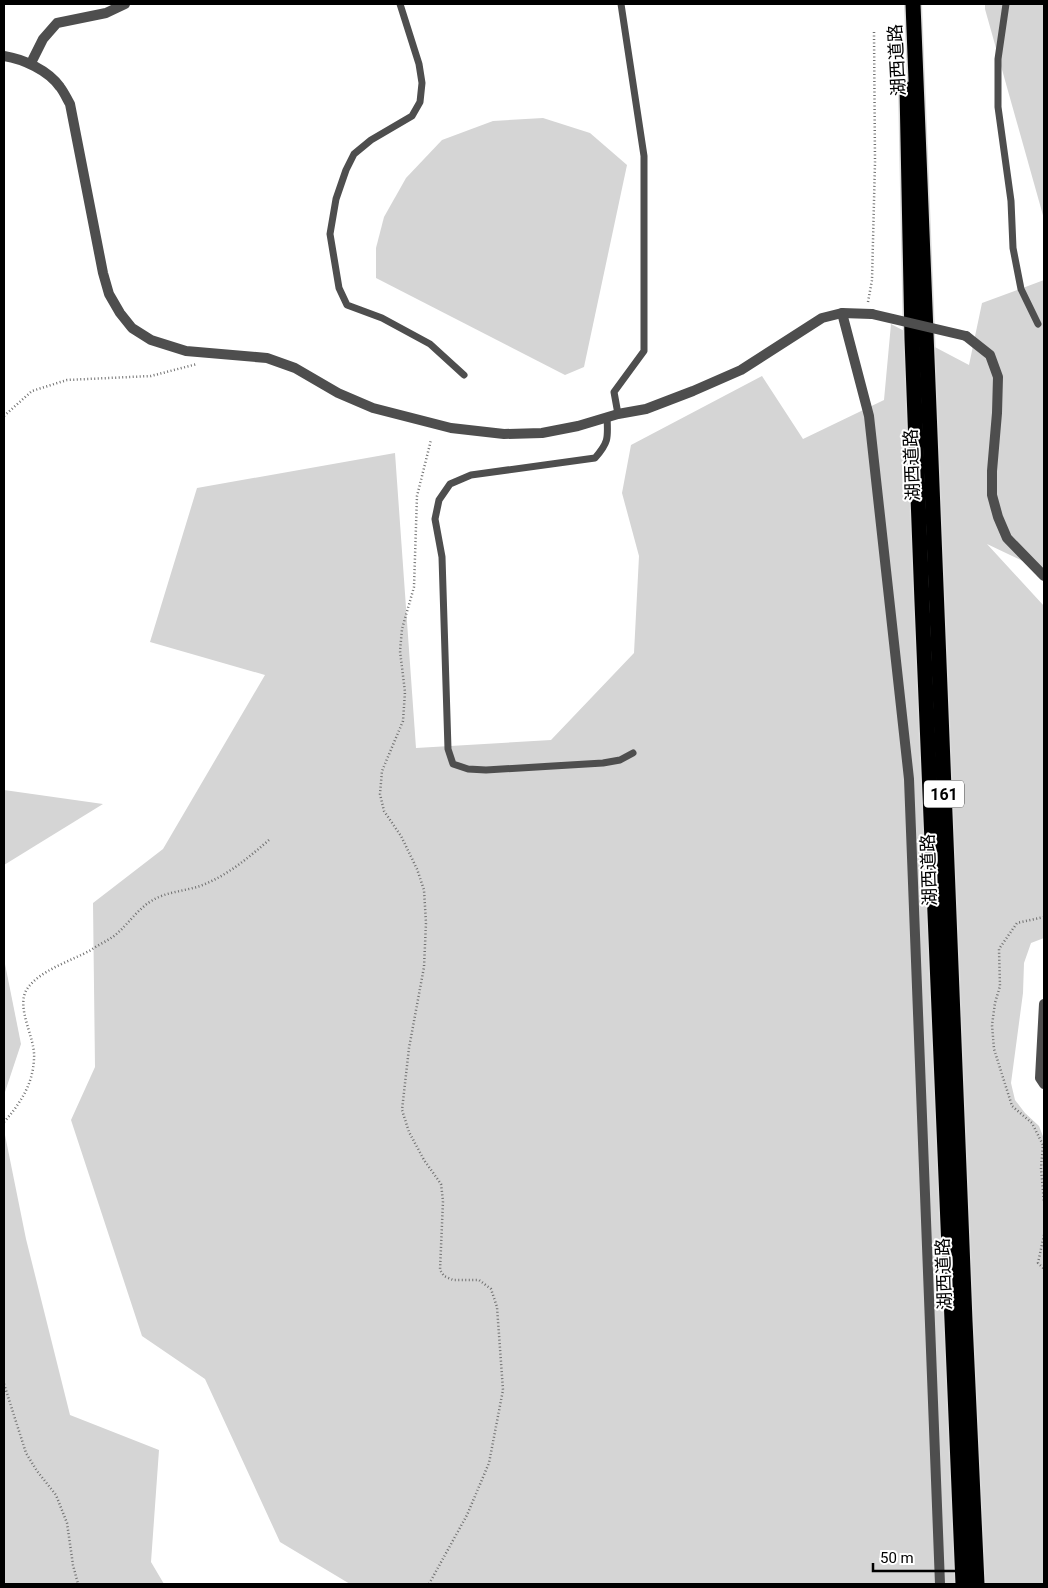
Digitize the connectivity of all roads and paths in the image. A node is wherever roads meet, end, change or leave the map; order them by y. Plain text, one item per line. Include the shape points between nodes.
1 (126, 4) edge
2 (400, 4) edge
3 (621, 4) edge
4 (903, 4) edge
5 (913, 4) edge
6 (1006, 4) edge
7 (874, 31) dead end
8 (4, 56) edge
9 (33, 59) dead end
10 (842, 313) junction
11 (869, 314) junction
12 (1038, 324) dead end
13 (205, 362) dead end
14 (464, 375) dead end
15 (618, 414) junction
16 (4, 416) edge
17 (607, 417) junction
18 (431, 440) dead end
19 (1044, 576) edge
20 (633, 753) dead end
21 (269, 840) dead end
22 (1044, 917) edge
23 (1044, 1004) edge
24 (1044, 1084) edge
25 (4, 1122) edge
26 (1044, 1203) edge
27 (1044, 1235) edge
28 (1044, 1269) edge
29 (4, 1384) edge
30 (78, 1584) edge
31 (429, 1584) edge
32 (940, 1584) edge
33 (962, 1584) edge
34 (976, 1584) edge

1 - 9 street via 106,13 57,23 43,38
2 - 14 lane via 419,64 420,102 412,116 354,154 346,170 336,199 330,234 339,288 346,305 382,318 430,344
3 - 15 lane via 644,156 644,351 614,392
4 - 33 highway, 湖西道路 / 161 via 912,339
5 - 34 highway, 湖西道路 / 161
6 - 12 lane via 998,59 998,107 1011,201 1013,248 1022,290
7 - 11 path via 875,162
8 - 17 street via 44,72 59,86 70,104 109,294 132,328 151,340 186,351 266,358 295,368 338,393 373,408 451,428 504,434 542,433
10 - 11 street
10 - 15 street via 822,318 741,370 646,409
10 - 32 street via 870,416 909,779
11 - 19 street, bridge via 966,336 990,355 998,377 992,495 1008,538
13 - 16 path via 151,376 67,380 32,391
15 - 17 street
17 - 20 lane via 608,438 595,458 471,475 450,484 439,500 435,519 442,558 448,749 453,764 486,770 603,763 620,760
18 - 31 path via 417,496 414,587 402,629 403,721 382,771 380,794 384,811 401,836 424,890 424,967 409,1048 402,1110 409,1132 441,1184 440,1270 453,1280 479,1280 491,1289 496,1307 503,1390 489,1463 467,1515
21 - 25 path via 232,870 201,886 154,899 114,936 48,970 27,989 23,1007 35,1058 30,1084
22 - 26 path via 1017,923 999,949 1000,986 992,1026 994,1049 1012,1106 1032,1123 1043,1145
23 - 24 street via 1040,1078
27 - 28 path via 1038,1263
29 - 30 path via 26,1453 56,1495 67,1523

